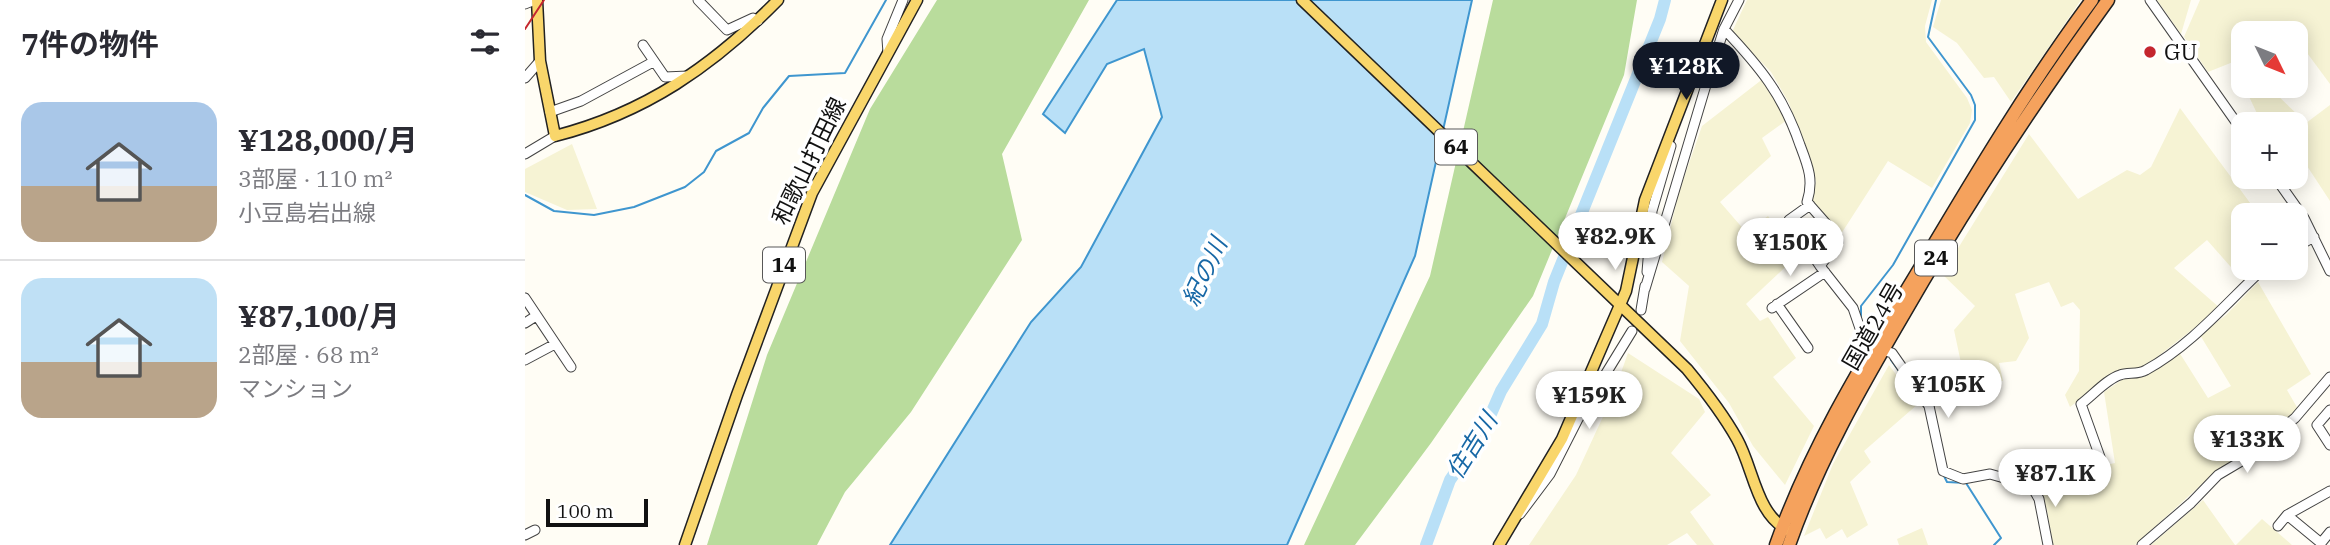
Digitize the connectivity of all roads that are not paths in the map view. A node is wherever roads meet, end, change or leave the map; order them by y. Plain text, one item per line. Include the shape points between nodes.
1 (698, 0) edge
2 (778, 0) edge
3 (903, 0) edge
4 (917, 0) edge
5 (1302, 0) edge
6 (1722, 0) edge
7 (1738, 0) edge
8 (2092, 0) edge
9 (2108, 0) edge
10 (2150, 0) edge
11 (533, 1) edge
12 (758, 21) junction
13 (1724, 29) junction
14 (642, 45) dead end
15 (888, 53) junction
16 (540, 61) junction
17 (653, 62) junction
18 (688, 76) junction
19 (525, 78) edge
20 (1683, 97) junction
21 (551, 112) junction
22 (2231, 115) edge
23 (555, 136) junction
24 (525, 154) edge
25 (2283, 189) edge
26 (1810, 205) junction
27 (2314, 237) junction
28 (2308, 240) edge
29 (1822, 269) junction
30 (2330, 269) edge
31 (2251, 280) edge
32 (1645, 289) junction
33 (525, 298) edge
34 (1621, 304) junction
35 (1641, 310) dead end
36 (536, 316) junction
37 (525, 323) edge
38 (1636, 327) junction
39 (555, 344) junction
40 (1808, 348) dead end
41 (1877, 349) junction
42 (525, 360) edge
43 (571, 367) dead end
44 (2330, 377) edge
45 (2330, 410) edge
46 (2330, 445) edge
47 (2032, 486) junction
48 (2330, 491) edge
49 (1520, 514) junction
50 (2287, 515) junction
51 (2278, 526) dead end
52 (535, 530) dead end
53 (2330, 532) edge
54 (525, 535) edge
55 (1788, 535) edge
56 (685, 545) edge
57 (1499, 545) edge
58 (1776, 545) edge
59 (2048, 545) edge
60 (2141, 545) edge

1 - 12 street via 727,30 753,18
2 - 12 main road
3 - 15 street via 887,39
4 - 15 main road, 和歌山打田線 / 14
5 - 34 main road, 64
6 - 20 main road
7 - 13 street
8 - 41 highway, 国道24号 / 24 via 1974,178
9 - 41 highway, 国道24号 / 24 via 1989,171
10 - 22 street
11 - 16 main road
12 - 18 main road
13 - 26 street via 1762,69 1785,104 1812,178
13 - 32 street
14 - 17 street
15 - 56 main road, 和歌山打田線 / 14 via 812,193
16 - 19 street
16 - 21 main road
17 - 18 street via 665,78
17 - 21 street
18 - 23 main road via 640,107
20 - 32 street via 1652,211
20 - 34 main road via 1645,200 1632,272
21 - 23 main road
23 - 24 street
25 - 27 street
26 - 29 street via 1837,236
26 - 29 street via 1789,220
27 - 28 street
27 - 30 street
29 - 40 street via 1775,306
29 - 41 street via 1853,308 1864,340
31 - 47 street via 2222,313 2145,372 2120,374 2081,404 2098,461 2028,480
32 - 35 street
33 - 36 street
34 - 38 main road, 64
34 - 49 main road via 1562,439
36 - 37 street
36 - 39 street
38 - 49 street via 1550,474
38 - 55 main road, 64 via 1687,369 1717,404 1739,442 1766,512
39 - 42 street
39 - 43 street
41 - 47 street via 1892,353 1929,406 1943,471 1963,480 1990,474
41 - 55 highway, 国道24号 / 24 via 1808,463
44 - 60 street via 2295,418 2218,475
45 - 46 street via 2316,425
47 - 59 street
48 - 50 street
49 - 57 main road
50 - 51 street
50 - 53 street via 2321,542
52 - 54 street
55 - 58 highway, 国道24号 / 24

